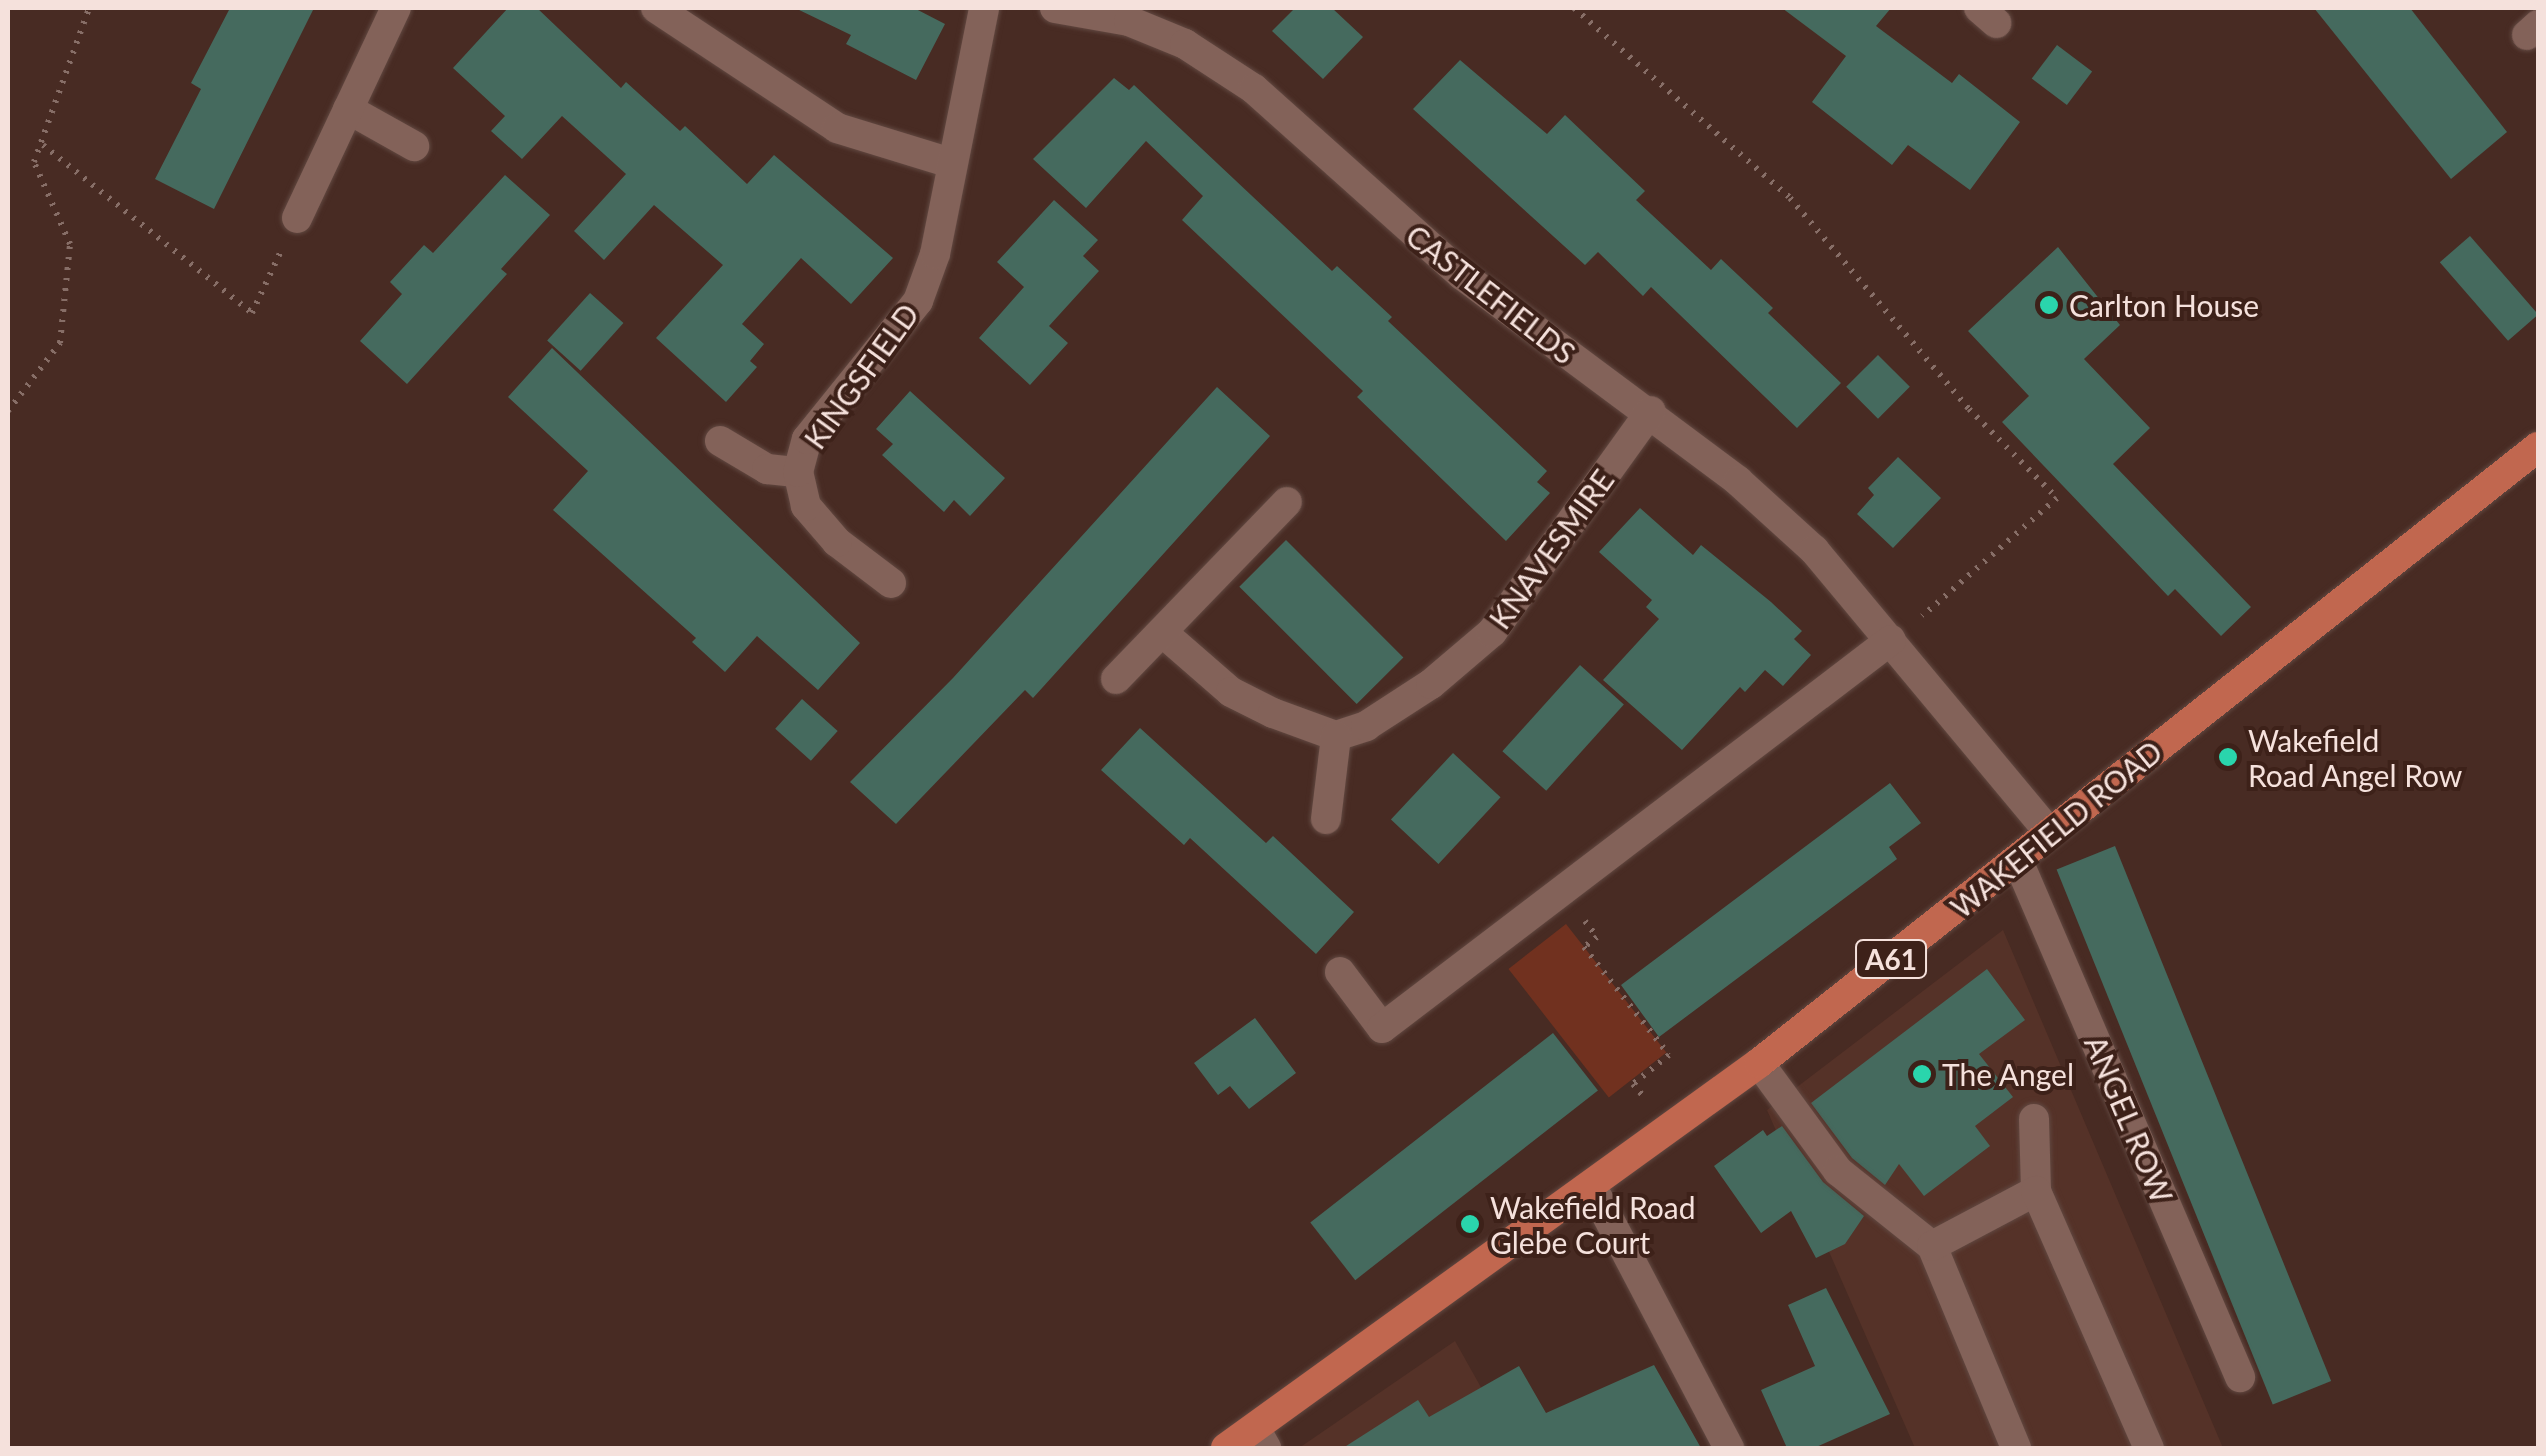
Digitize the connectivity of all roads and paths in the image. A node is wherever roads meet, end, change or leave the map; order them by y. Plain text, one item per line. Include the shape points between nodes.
1 (89, 8) edge
2 (396, 8) edge
3 (656, 8) edge
4 (984, 8) edge
5 (1055, 8) edge
6 (1574, 8) edge
7 (348, 109) junction
8 (43, 146) junction
9 (414, 146) dead end
10 (950, 163) junction
11 (297, 218) joint
12 (1651, 410) junction
13 (8, 411) edge
14 (720, 441) dead end
15 (2538, 447) edge
16 (798, 472) junction
17 (1287, 502) dead end
18 (891, 584) dead end
19 (1162, 632) junction
20 (1892, 640) junction
21 (1116, 680) dead end
22 (1336, 736) junction
23 (1326, 819) dead end
24 (2050, 833) junction
25 (2018, 861) junction
26 (1560, 887) junction
27 (1340, 972) dead end
28 (1759, 1062) junction
29 (2034, 1119) dead end
30 (1670, 1129) junction
31 (1592, 1187) junction
32 (2036, 1191) junction
33 (1932, 1246) junction
34 (2240, 1378) dead end
35 (1261, 1438) edge
36 (1226, 1448) edge
37 (1729, 1448) edge
38 (2016, 1448) edge
39 (2150, 1448) edge

1 - 8 path
2 - 7 street
3 - 10 street via 837,128
4 - 10 street
5 - 12 street, CASTLEFIELDS via 1129,20 1186,44 1254,89 1462,275 1563,354
6 - 20 path via 1790,198 1968,409 2056,498
7 - 9 street
7 - 11 street
8 - 11 path via 252,313
8 - 13 path via 34,162 70,244 60,343
10 - 16 street, KINGSFIELD via 935,254 918,301 808,439
12 - 20 street, CASTLEFIELDS via 1814,550
12 - 22 street, KNAVESMIRE via 1492,632 1398,707
14 - 16 street, KINGSFIELD via 766,469
15 - 24 main road, WAKEFIELD ROAD / A61
16 - 18 street, KINGSFIELD via 806,506 837,542
17 - 19 street
19 - 21 street
19 - 22 street via 1230,692
20 - 24 street, CASTLEFIELDS
20 - 26 street
22 - 23 street
24 - 25 main road, WAKEFIELD ROAD / A61
25 - 28 main road, WAKEFIELD ROAD / A61
25 - 34 street, ANGEL ROW
26 - 27 street via 1382,1028
26 - 30 path via 1597,937 1584,947 1669,1055 1633,1084
28 - 30 main road, WAKEFIELD ROAD / A61
28 - 33 street via 1838,1171
29 - 32 street
30 - 31 main road, WAKEFIELD ROAD / A61
31 - 35 main road, WAKEFIELD ROAD / A61
31 - 37 street
32 - 33 street
32 - 39 street
33 - 38 street
35 - 36 main road, WAKEFIELD ROAD / A61

